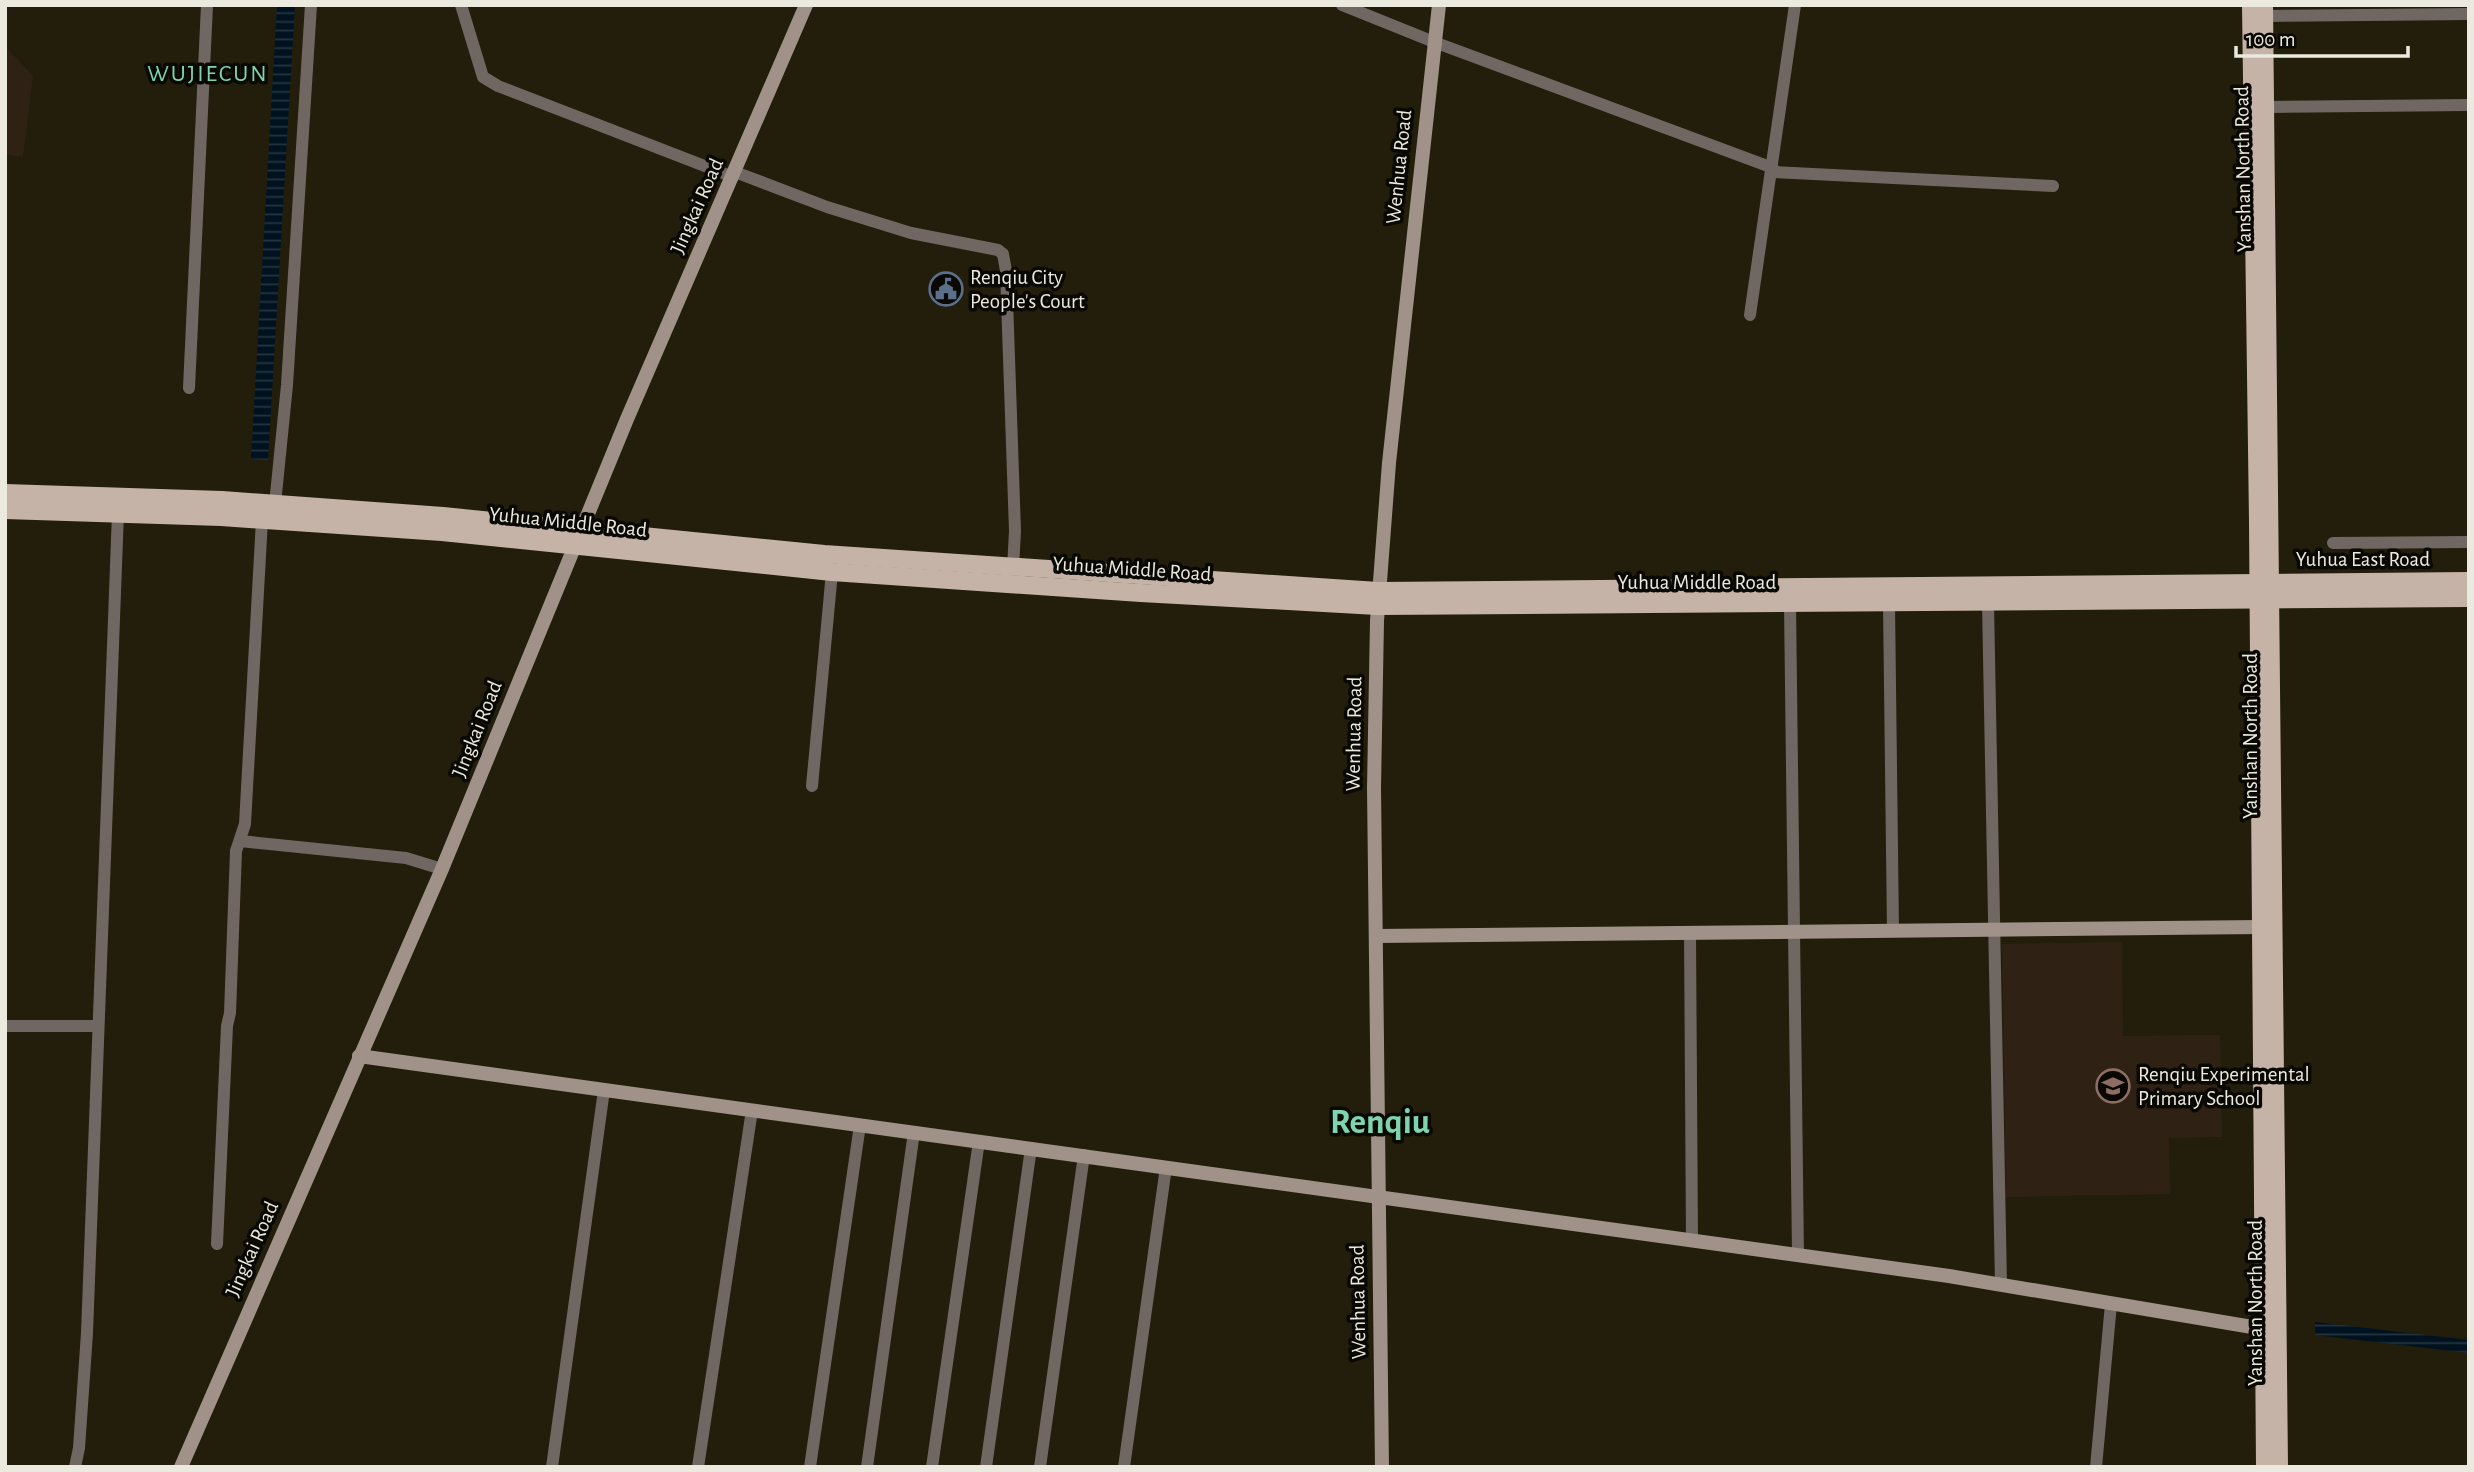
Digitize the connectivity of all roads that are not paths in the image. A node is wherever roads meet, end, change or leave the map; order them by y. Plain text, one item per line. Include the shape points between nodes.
1 (207, 5) edge
2 (311, 5) edge
3 (461, 5) edge
4 (806, 5) edge
5 (1342, 5) edge
6 (1439, 5) edge
7 (1795, 5) edge
8 (2260, 9) edge
9 (2469, 14) edge
10 (1434, 42) junction
11 (2469, 105) edge
12 (2265, 107) junction
13 (1773, 170) junction
14 (734, 175) junction
15 (2053, 186) dead end
16 (1750, 316) dead end
17 (189, 388) dead end
18 (5, 493) edge
19 (275, 504) junction
20 (5, 510) edge
21 (118, 513) junction
22 (262, 520) junction
23 (578, 538) junction
24 (2469, 542) edge
25 (2333, 543) dead end
26 (1013, 568) junction
27 (832, 572) junction
28 (2469, 581) edge
29 (2265, 591) junction
30 (1378, 598) junction
31 (2469, 598) edge
32 (1988, 603) junction
33 (1790, 604) junction
34 (1889, 604) junction
35 (812, 786) dead end
36 (240, 841) junction
37 (442, 869) junction
38 (2261, 927) junction
39 (1994, 930) junction
40 (1893, 931) junction
41 (1794, 932) junction
42 (1690, 933) junction
43 (1376, 936) junction
44 (5, 1026) edge
45 (98, 1026) junction
46 (359, 1056) junction
47 (604, 1090) junction
48 (752, 1110) junction
49 (860, 1125) junction
50 (914, 1132) junction
51 (979, 1141) junction
52 (1031, 1148) junction
53 (1084, 1156) junction
54 (1166, 1167) junction
55 (1378, 1196) junction
56 (1692, 1240) junction
57 (217, 1244) dead end
58 (1798, 1255) junction
59 (2001, 1285) junction
60 (2111, 1304) junction
61 (2264, 1329) junction
62 (75, 1467) edge
63 (181, 1467) edge
64 (552, 1467) edge
65 (698, 1467) edge
66 (810, 1467) edge
67 (867, 1467) edge
68 (932, 1467) edge
69 (986, 1467) edge
70 (1040, 1467) edge
71 (1124, 1467) edge
72 (1382, 1467) edge
73 (2096, 1467) edge
74 (2265, 1467) edge
75 (2279, 1467) edge

1 - 17 street
2 - 19 street
3 - 14 street via 484,77 498,86
4 - 14 main road, Jingkai Road
5 - 10 street
6 - 10 main road, Wenhua Road
7 - 13 street
8 - 9 street
8 - 12 main road, Yanshan North Road
8 - 29 main road, Yanshan North Road
10 - 13 street
10 - 30 main road, Wenhua Road
11 - 12 street
12 - 29 main road, Yanshan North Road
13 - 15 street
13 - 16 street
14 - 23 main road, Jingkai Road
14 - 26 street via 911,233 1003,254
18 - 19 main road, Yuhua Middle Road
19 - 23 main road, Yuhua Middle Road via 443,516
20 - 21 main road, Yuhua Middle Road
21 - 22 main road, Yuhua Middle Road
21 - 45 street
22 - 23 main road, Yuhua Middle Road
22 - 36 street via 246,824
23 - 26 main road, Yuhua Middle Road
23 - 27 main road, Yuhua Middle Road
23 - 37 main road, Jingkai Road
24 - 25 street
26 - 30 main road, Yuhua Middle Road
27 - 30 main road, Yuhua Middle Road via 1141,593
27 - 35 street
28 - 29 main road, Yuhua East Road
29 - 30 main road, Yuhua Middle Road
29 - 31 main road, Yuhua East Road
29 - 32 main road, Yuhua Middle Road
29 - 38 main road, Yanshan North Road
29 - 75 main road, Yanshan North Road
30 - 33 main road, Yuhua Middle Road
30 - 43 main road, Wenhua Road
32 - 34 main road, Yuhua Middle Road
32 - 39 street
33 - 34 main road, Yuhua Middle Road
33 - 41 street
34 - 40 street
36 - 37 street via 394,856
36 - 57 street
37 - 46 main road, Jingkai Road
38 - 39 main road
38 - 61 main road, Yanshan North Road
39 - 40 main road
39 - 59 street
40 - 41 main road
41 - 42 main road
41 - 58 street
42 - 43 main road
42 - 56 street
43 - 55 main road, Wenhua Road
44 - 45 street
45 - 62 street via 86,1333
46 - 47 main road
46 - 63 main road, Jingkai Road
47 - 48 main road
47 - 64 street
48 - 49 main road
48 - 65 street
49 - 50 main road
49 - 66 street
50 - 51 main road
50 - 67 street
51 - 52 main road
51 - 68 street
52 - 53 main road
52 - 69 street
53 - 54 main road
53 - 70 street
54 - 55 main road
54 - 71 street
55 - 56 main road
55 - 72 main road, Wenhua Road
56 - 58 main road
58 - 59 main road
59 - 60 main road
60 - 61 main road
60 - 73 street
61 - 74 main road, Yanshan North Road

